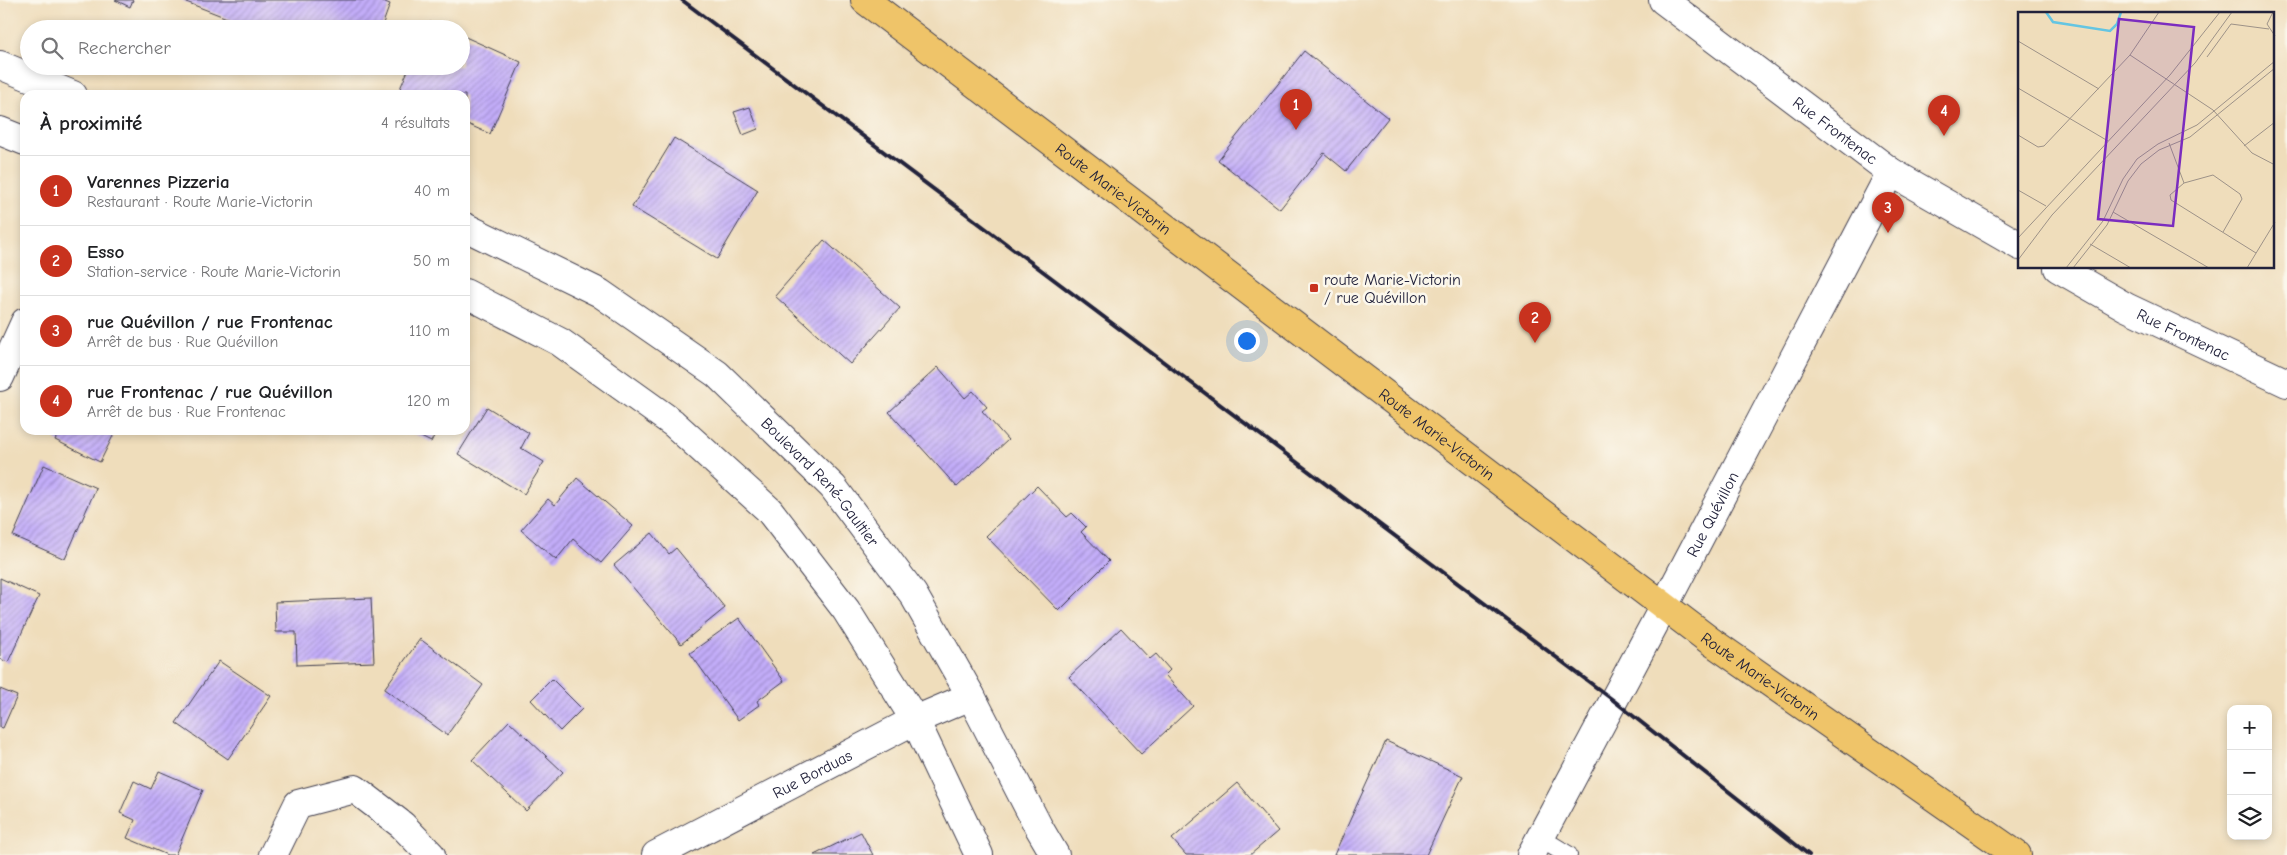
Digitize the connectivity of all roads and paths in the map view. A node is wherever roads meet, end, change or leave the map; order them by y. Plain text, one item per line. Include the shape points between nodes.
1 (865, 0) edge
2 (1663, 0) edge
3 (891, 9) edge
4 (0, 65) edge
5 (20, 73) edge
6 (24, 75) edge
7 (61, 90) edge
8 (0, 131) edge
9 (20, 138) edge
10 (1891, 172) junction
11 (470, 229) edge
12 (2018, 245) edge
13 (2060, 269) edge
14 (470, 296) edge
15 (20, 333) edge
16 (0, 376) edge
17 (2287, 383) edge
18 (1664, 606) junction
19 (971, 696) junction
20 (915, 720) junction
21 (1535, 847) edge
22 (273, 855) edge
23 (431, 855) edge
24 (656, 855) edge
25 (979, 855) edge
26 (1056, 855) edge
27 (1568, 855) edge
28 (2016, 855) edge

1 - 3 main road, Route Marie-Victorin
2 - 10 street, Rue Frontenac
3 - 18 main road, Route Marie-Victorin
4 - 5 street
6 - 7 street
8 - 9 street
10 - 12 street, Rue Frontenac
10 - 18 street, Rue Quévillon
11 - 19 street, Boulevard René-Gaultier via 600,293 717,374 833,487 913,594
13 - 17 street, Rue Frontenac via 2126,307
14 - 20 street via 560,342 673,423 769,510 846,610
15 - 16 street
18 - 21 street, Rue Quévillon
18 - 28 main road, Route Marie-Victorin
19 - 20 street, Rue Borduas
19 - 26 street, Boulevard René-Gaultier
20 - 24 street, Rue Borduas
20 - 25 street
21 - 27 lane
22 - 23 street via 298,804 355,789 402,825

